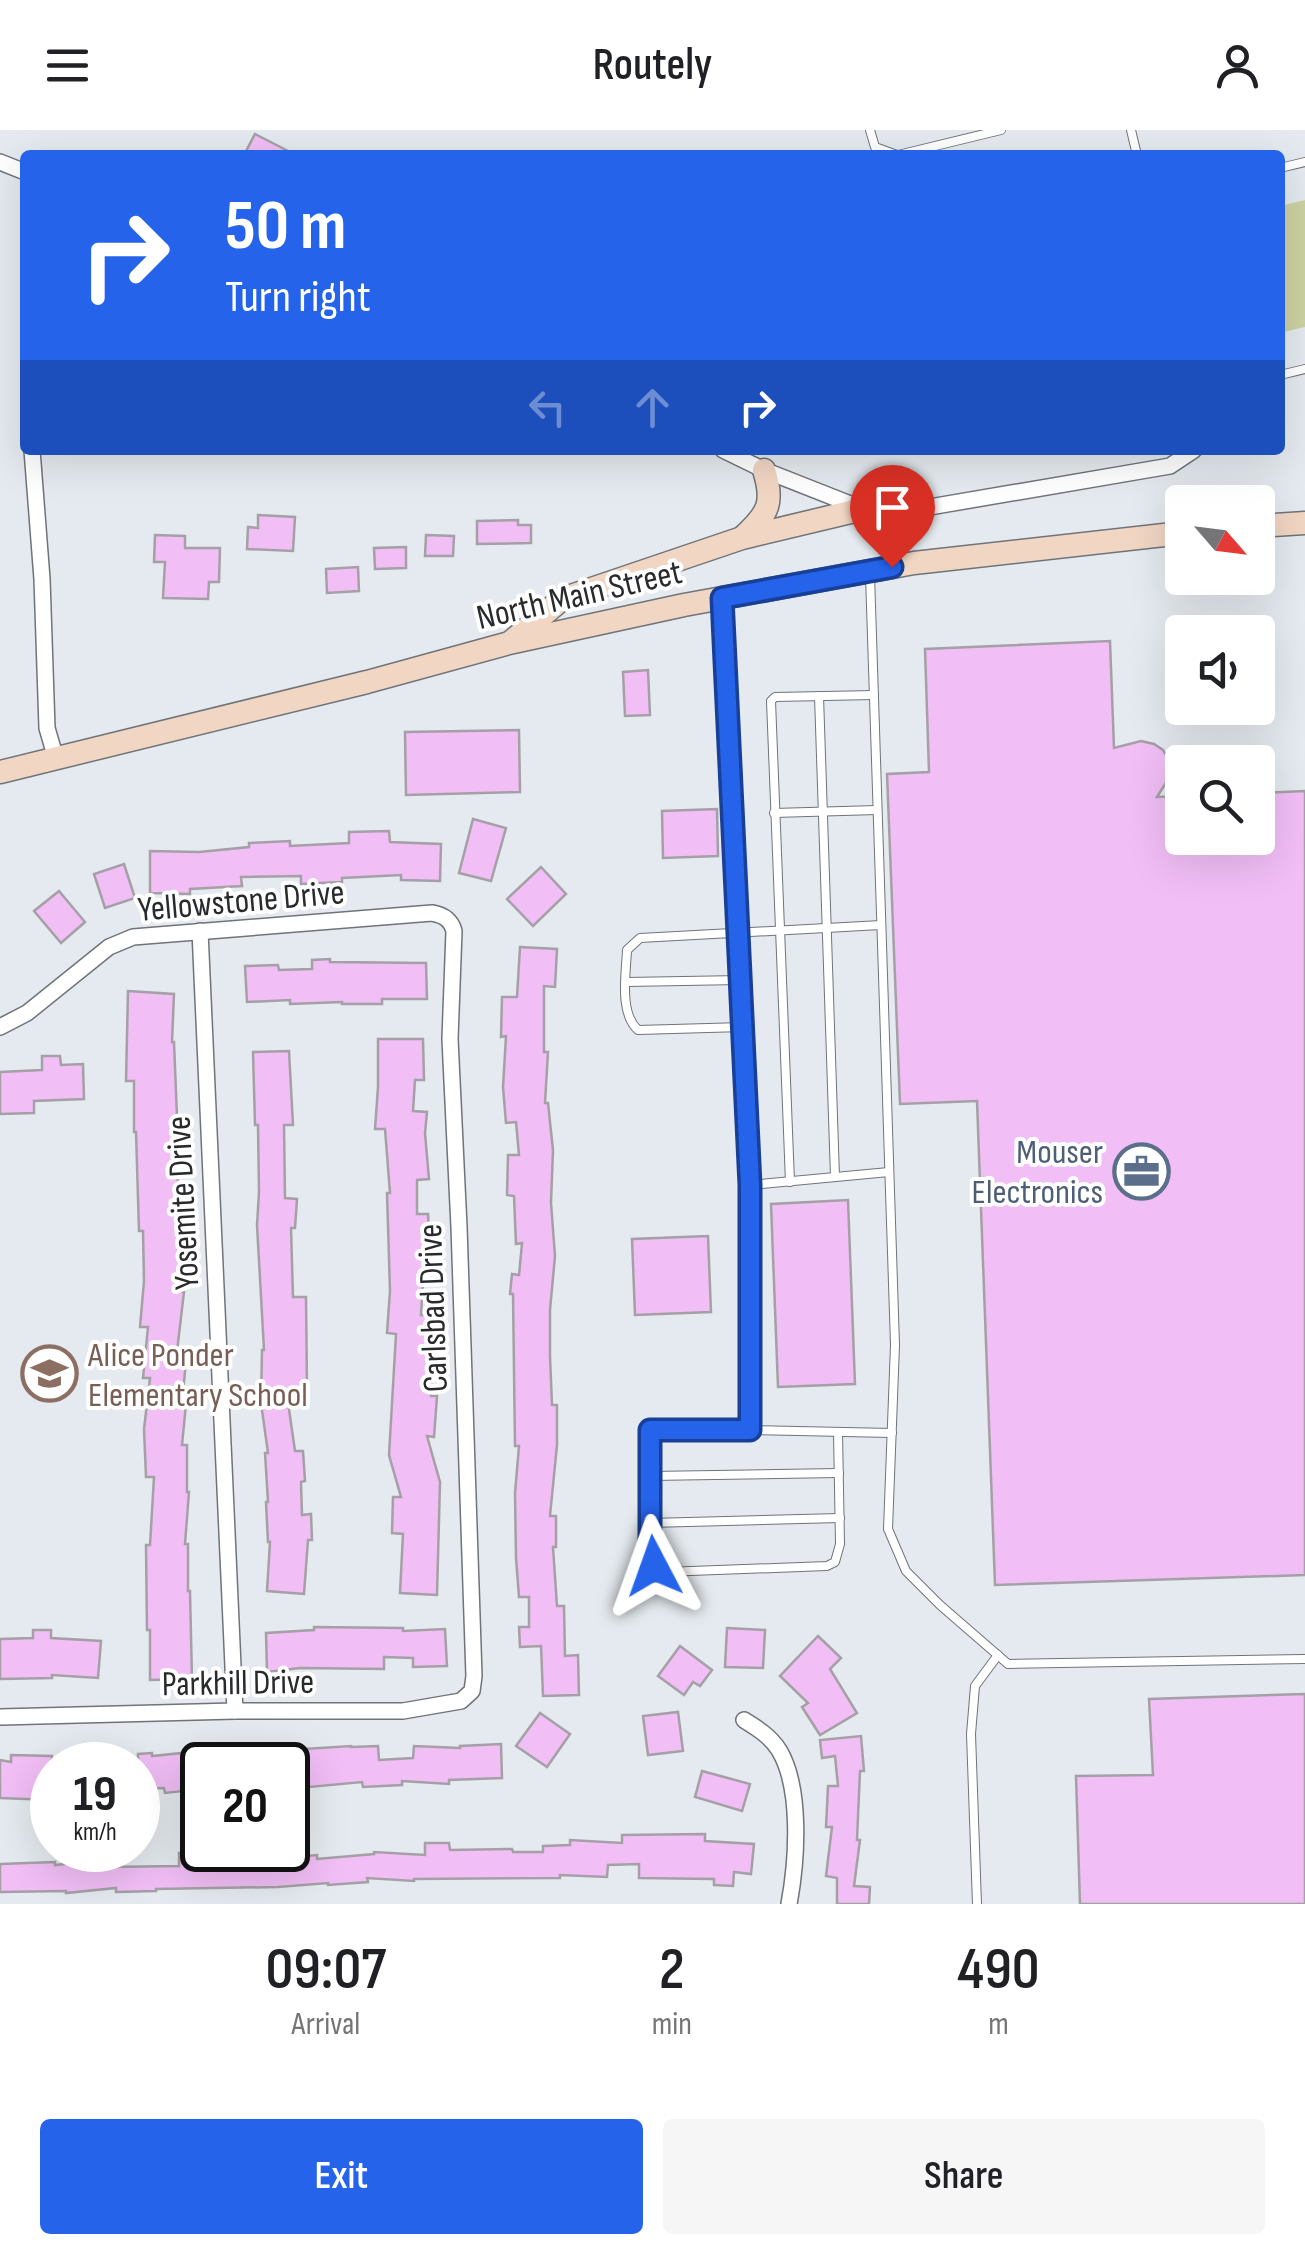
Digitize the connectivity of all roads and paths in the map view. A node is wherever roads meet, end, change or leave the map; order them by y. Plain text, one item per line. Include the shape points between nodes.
1 (870, 130) edge
2 (1001, 130) edge
3 (882, 150) edge
4 (919, 150) edge
5 (32, 455) edge
6 (734, 455) edge
7 (1186, 455) edge
8 (764, 470) junction
9 (864, 508) junction
10 (1305, 523) edge
11 (1275, 525) edge
12 (1165, 534) edge
13 (742, 538) junction
14 (870, 571) junction
15 (722, 598) junction
16 (509, 644) junction
17 (874, 694) junction
18 (819, 696) junction
19 (56, 759) junction
20 (0, 772) edge
21 (877, 810) junction
22 (823, 812) junction
23 (774, 813) junction
24 (452, 923) joint
25 (881, 925) junction
26 (827, 929) junction
27 (200, 932) junction
28 (779, 932) junction
29 (738, 934) junction
30 (740, 980) junction
31 (626, 982) junction
32 (0, 1027) edge
33 (743, 1028) junction
34 (888, 1172) junction
35 (835, 1177) junction
36 (790, 1182) junction
37 (750, 1185) junction
38 (750, 1430) junction
39 (838, 1432) junction
40 (892, 1433) junction
41 (838, 1473) junction
42 (650, 1476) junction
43 (840, 1518) junction
44 (650, 1523) junction
45 (998, 1655) junction
46 (1305, 1659) edge
47 (472, 1691) joint
48 (235, 1711) junction
49 (0, 1717) edge
50 (744, 1720) dead end
51 (788, 1904) edge
52 (977, 1904) edge

1 - 3 lane
2 - 4 lane
5 - 19 street via 46,728
6 - 8 street
7 - 9 street via 1170,466 918,509
8 - 9 street
8 - 13 main road via 768,507
9 - 13 main road
10 - 11 main road
12 - 14 main road, North Main Street
13 - 16 main road via 562,600
14 - 15 main road, North Main Street
14 - 17 lane
15 - 16 main road, North Main Street
15 - 29 lane
16 - 19 main road, North Main Street
17 - 18 lane
17 - 21 lane
18 - 22 lane
18 - 23 lane via 771,702
19 - 20 main road, North Main Street
21 - 22 lane
21 - 25 lane
22 - 23 lane
22 - 26 lane
23 - 28 lane
24 - 27 street, Yellowstone Drive via 432,913
24 - 47 street, Carlsbad Drive via 450,1040
25 - 26 lane
25 - 34 lane
26 - 28 lane
26 - 35 lane
27 - 32 street, Yellowstone Drive via 109,947
27 - 48 street, Yosemite Drive
28 - 29 lane
28 - 36 lane
29 - 30 lane
29 - 31 lane via 640,938 627,950
30 - 31 lane
30 - 33 lane
31 - 33 lane via 631,1024 638,1030
33 - 37 lane
34 - 35 lane
34 - 40 lane
35 - 36 lane
36 - 37 lane
37 - 38 lane
38 - 39 lane
38 - 42 lane via 650,1430
39 - 40 lane
39 - 41 lane
40 - 45 lane via 888,1530 906,1571
41 - 42 lane
41 - 43 lane
42 - 44 lane
43 - 44 lane
43 - 44 lane via 835,1562 826,1566 664,1572 650,1552
45 - 46 lane via 1008,1664
45 - 52 lane via 975,1686
47 - 48 street, Parkhill Drive via 461,1701 403,1711
48 - 49 street, Parkhill Drive
50 - 51 street via 777,1746 786,1765 795,1850

